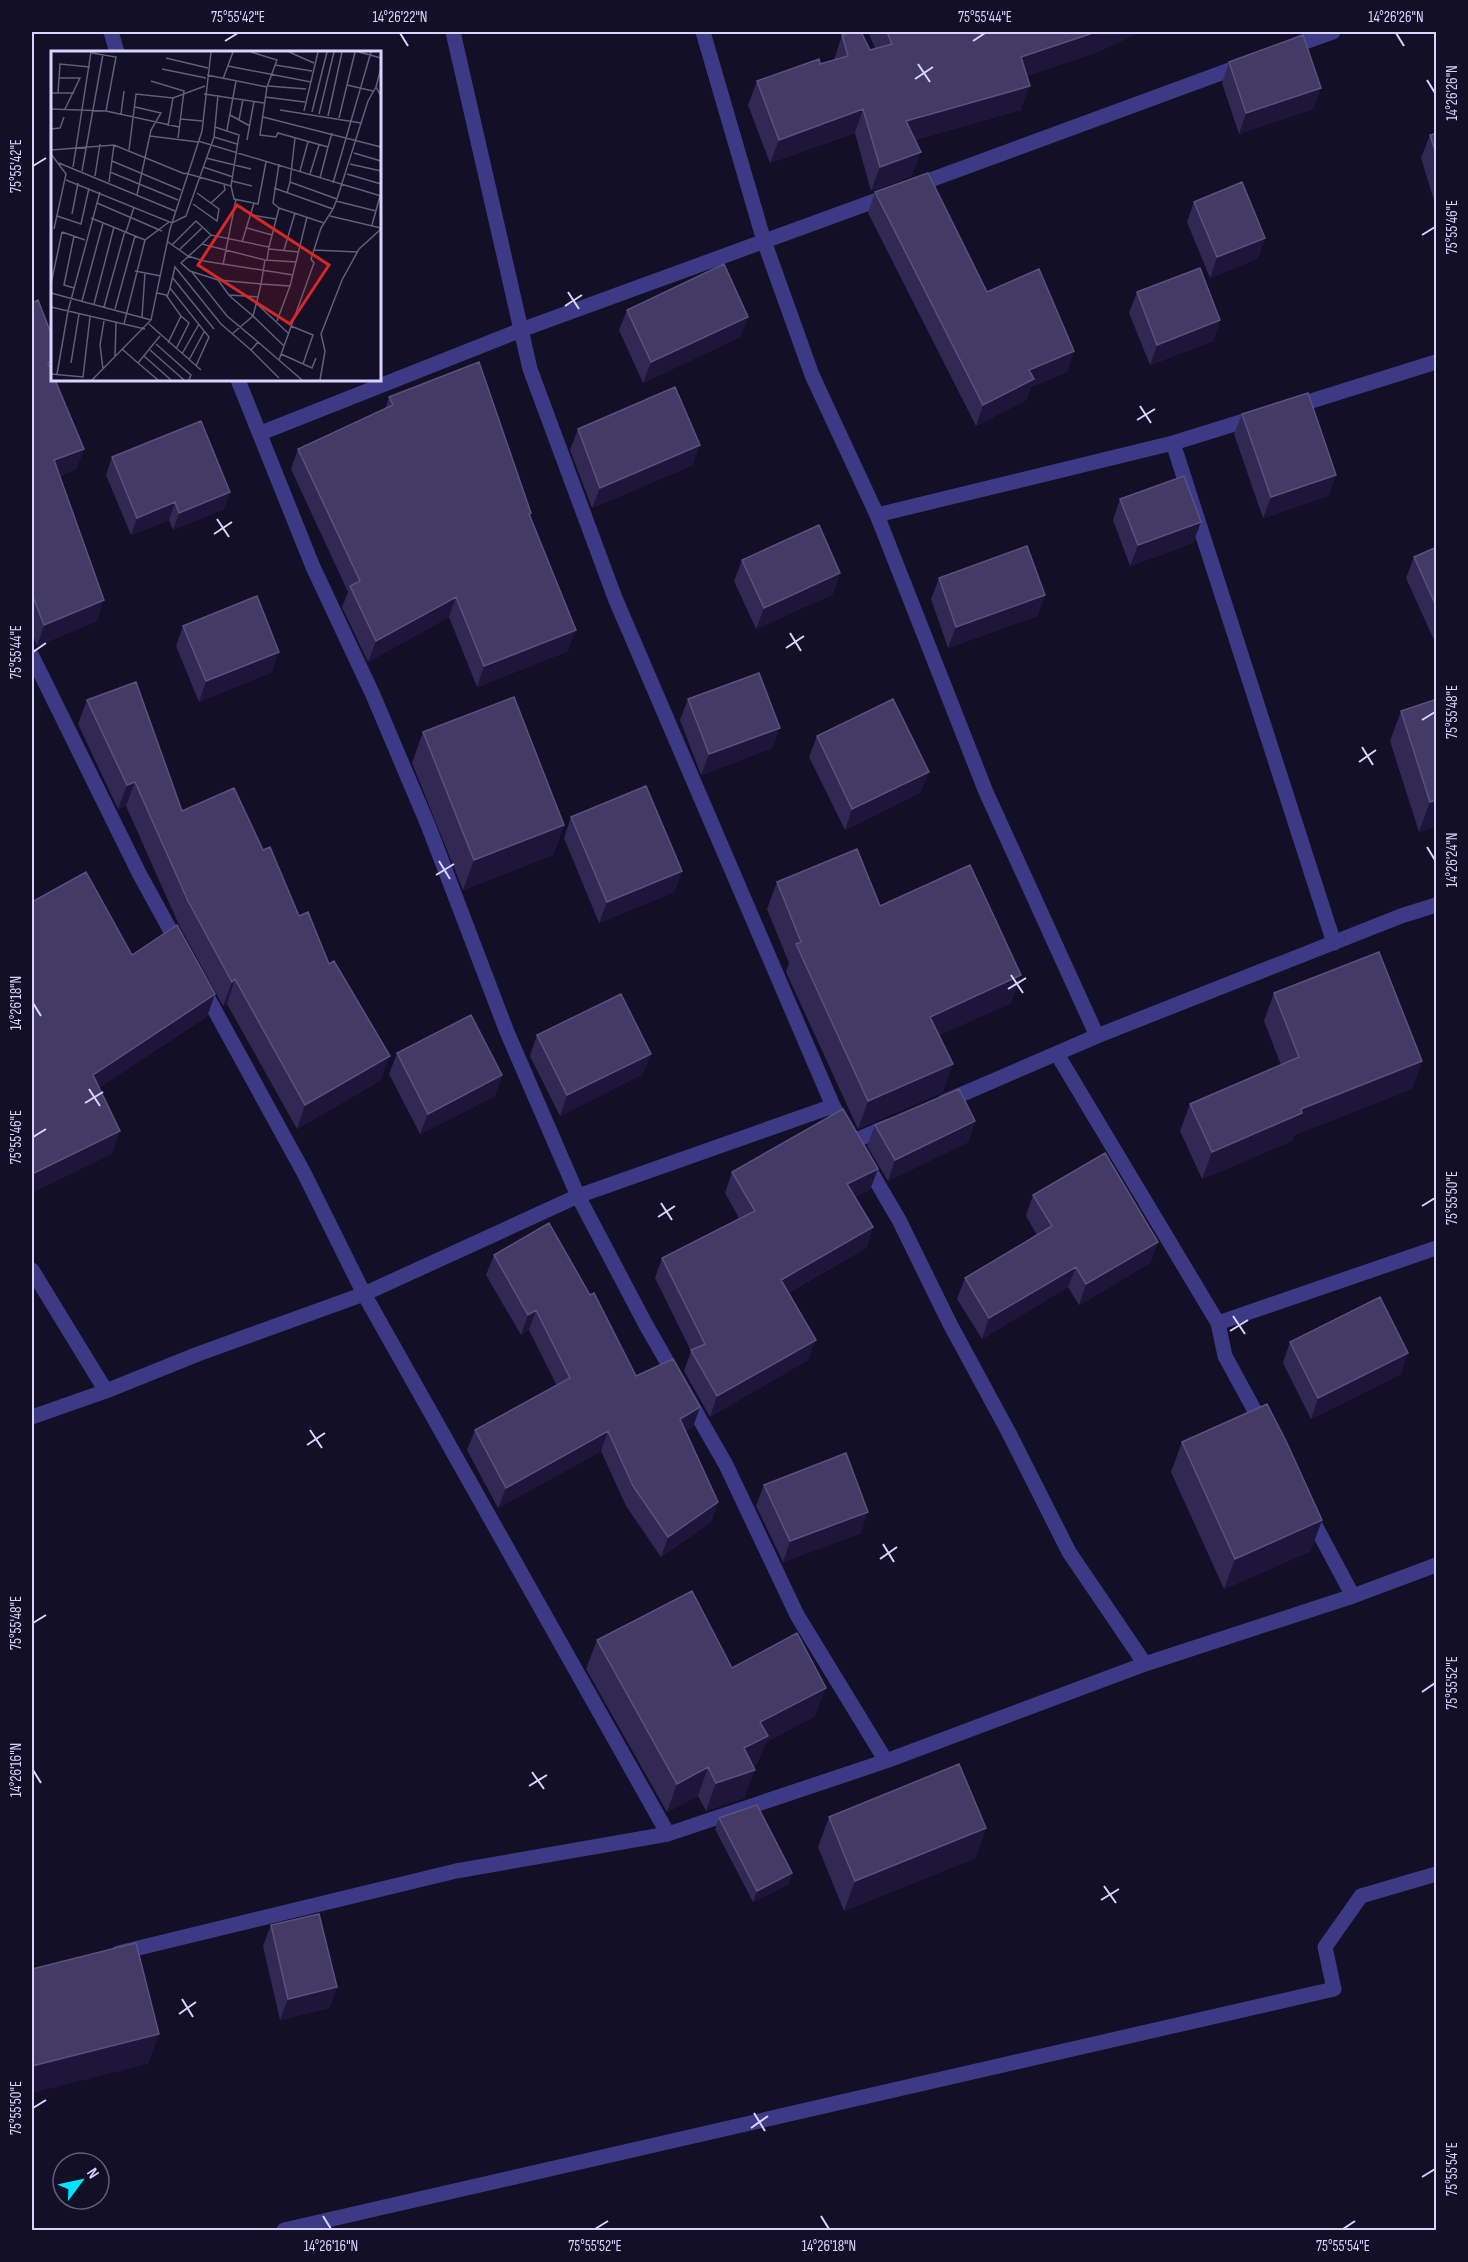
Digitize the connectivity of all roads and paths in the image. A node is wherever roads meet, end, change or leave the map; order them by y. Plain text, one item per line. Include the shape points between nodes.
1 (111, 32) edge
2 (453, 32) edge
3 (703, 32) edge
4 (1333, 32) edge
5 (117, 51) edge
6 (1277, 52) edge
7 (1255, 60) edge
8 (764, 242) junction
9 (521, 330) junction
10 (1437, 362) edge
11 (238, 381) edge
12 (261, 433) junction
13 (1173, 443) junction
14 (877, 515) junction
15 (32, 656) edge
16 (1437, 905) edge
17 (1334, 943) junction
18 (1098, 1036) junction
19 (1057, 1054) junction
20 (833, 1106) junction
21 (928, 1109) edge
22 (907, 1118) edge
23 (854, 1142) junction
24 (578, 1196) junction
25 (1437, 1248) edge
26 (32, 1270) edge
27 (364, 1294) junction
28 (1218, 1323) junction
29 (106, 1391) junction
30 (32, 1417) edge
31 (1270, 1439) edge
32 (1303, 1502) edge
33 (1437, 1565) edge
34 (1353, 1596) junction
35 (1145, 1664) junction
36 (886, 1761) junction
37 (668, 1834) junction
38 (1437, 1874) edge
39 (100, 1958) edge
40 (284, 2230) edge

1 - 5 street
2 - 9 street
3 - 8 street
4 - 6 street
7 - 8 street
8 - 9 street
8 - 14 street via 812,375
9 - 12 street
9 - 20 street via 530,369 615,598
10 - 13 street
11 - 12 street
12 - 24 street via 313,567 428,825 507,1032
13 - 14 street
13 - 17 street
14 - 18 street via 986,792
15 - 27 street via 139,873 304,1173
16 - 17 street
17 - 18 street
18 - 19 street
19 - 21 street
19 - 28 street
20 - 23 street
20 - 24 street
22 - 23 street
23 - 35 street via 899,1220 1069,1551
24 - 27 street
24 - 36 street via 726,1465 797,1615
25 - 28 street
26 - 29 street
27 - 29 street
27 - 37 street
28 - 31 street via 1225,1356
29 - 30 street
32 - 34 street
33 - 34 street
34 - 35 street
35 - 36 street
36 - 37 street
37 - 39 street via 456,1871
38 - 40 street via 1361,1896 1325,1947 1334,1989

